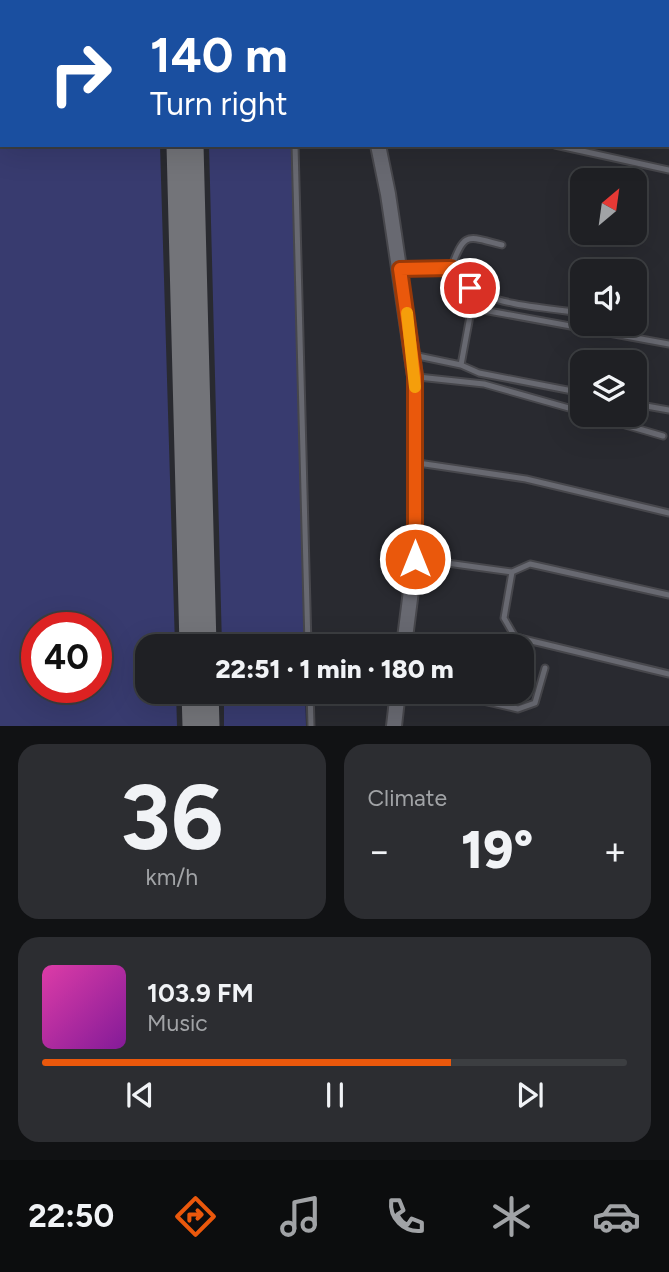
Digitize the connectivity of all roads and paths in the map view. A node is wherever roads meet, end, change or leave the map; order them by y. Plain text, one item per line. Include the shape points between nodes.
1 (295, 147) edge
2 (378, 147) edge
3 (564, 147) edge
4 (669, 170) edge
5 (502, 245) dead end
6 (451, 268) junction
7 (400, 269) junction
8 (570, 311) edge
9 (669, 344) edge
10 (413, 355) junction
11 (461, 365) junction
12 (415, 376) junction
13 (570, 390) edge
14 (647, 406) edge
15 (570, 408) edge
16 (669, 410) edge
17 (632, 427) edge
18 (663, 436) dead end
19 (415, 462) junction
20 (669, 513) edge
21 (415, 559) junction
22 (512, 572) junction
23 (669, 595) edge
24 (308, 634) edge
25 (406, 634) edge
26 (545, 668) dead end
27 (669, 674) edge
28 (310, 704) edge
29 (397, 704) edge
30 (496, 704) edge
31 (533, 704) edge
32 (534, 704) edge
33 (311, 726) edge
34 (394, 726) edge

1 - 24 lane
2 - 7 street
3 - 4 lane
5 - 6 lane via 471,237 459,246
6 - 7 lane
6 - 8 lane via 470,288 482,293
7 - 10 street
9 - 11 lane via 483,310 470,316
10 - 11 lane
10 - 12 street
11 - 13 lane via 479,373
12 - 15 lane via 484,384
12 - 19 street
14 - 16 lane
17 - 18 lane
19 - 20 lane via 526,479
19 - 21 street
21 - 22 lane
21 - 25 street
22 - 23 lane via 530,564
22 - 27 lane via 504,618 515,637
26 - 32 lane
28 - 33 lane
29 - 34 street
30 - 31 lane via 518,709

